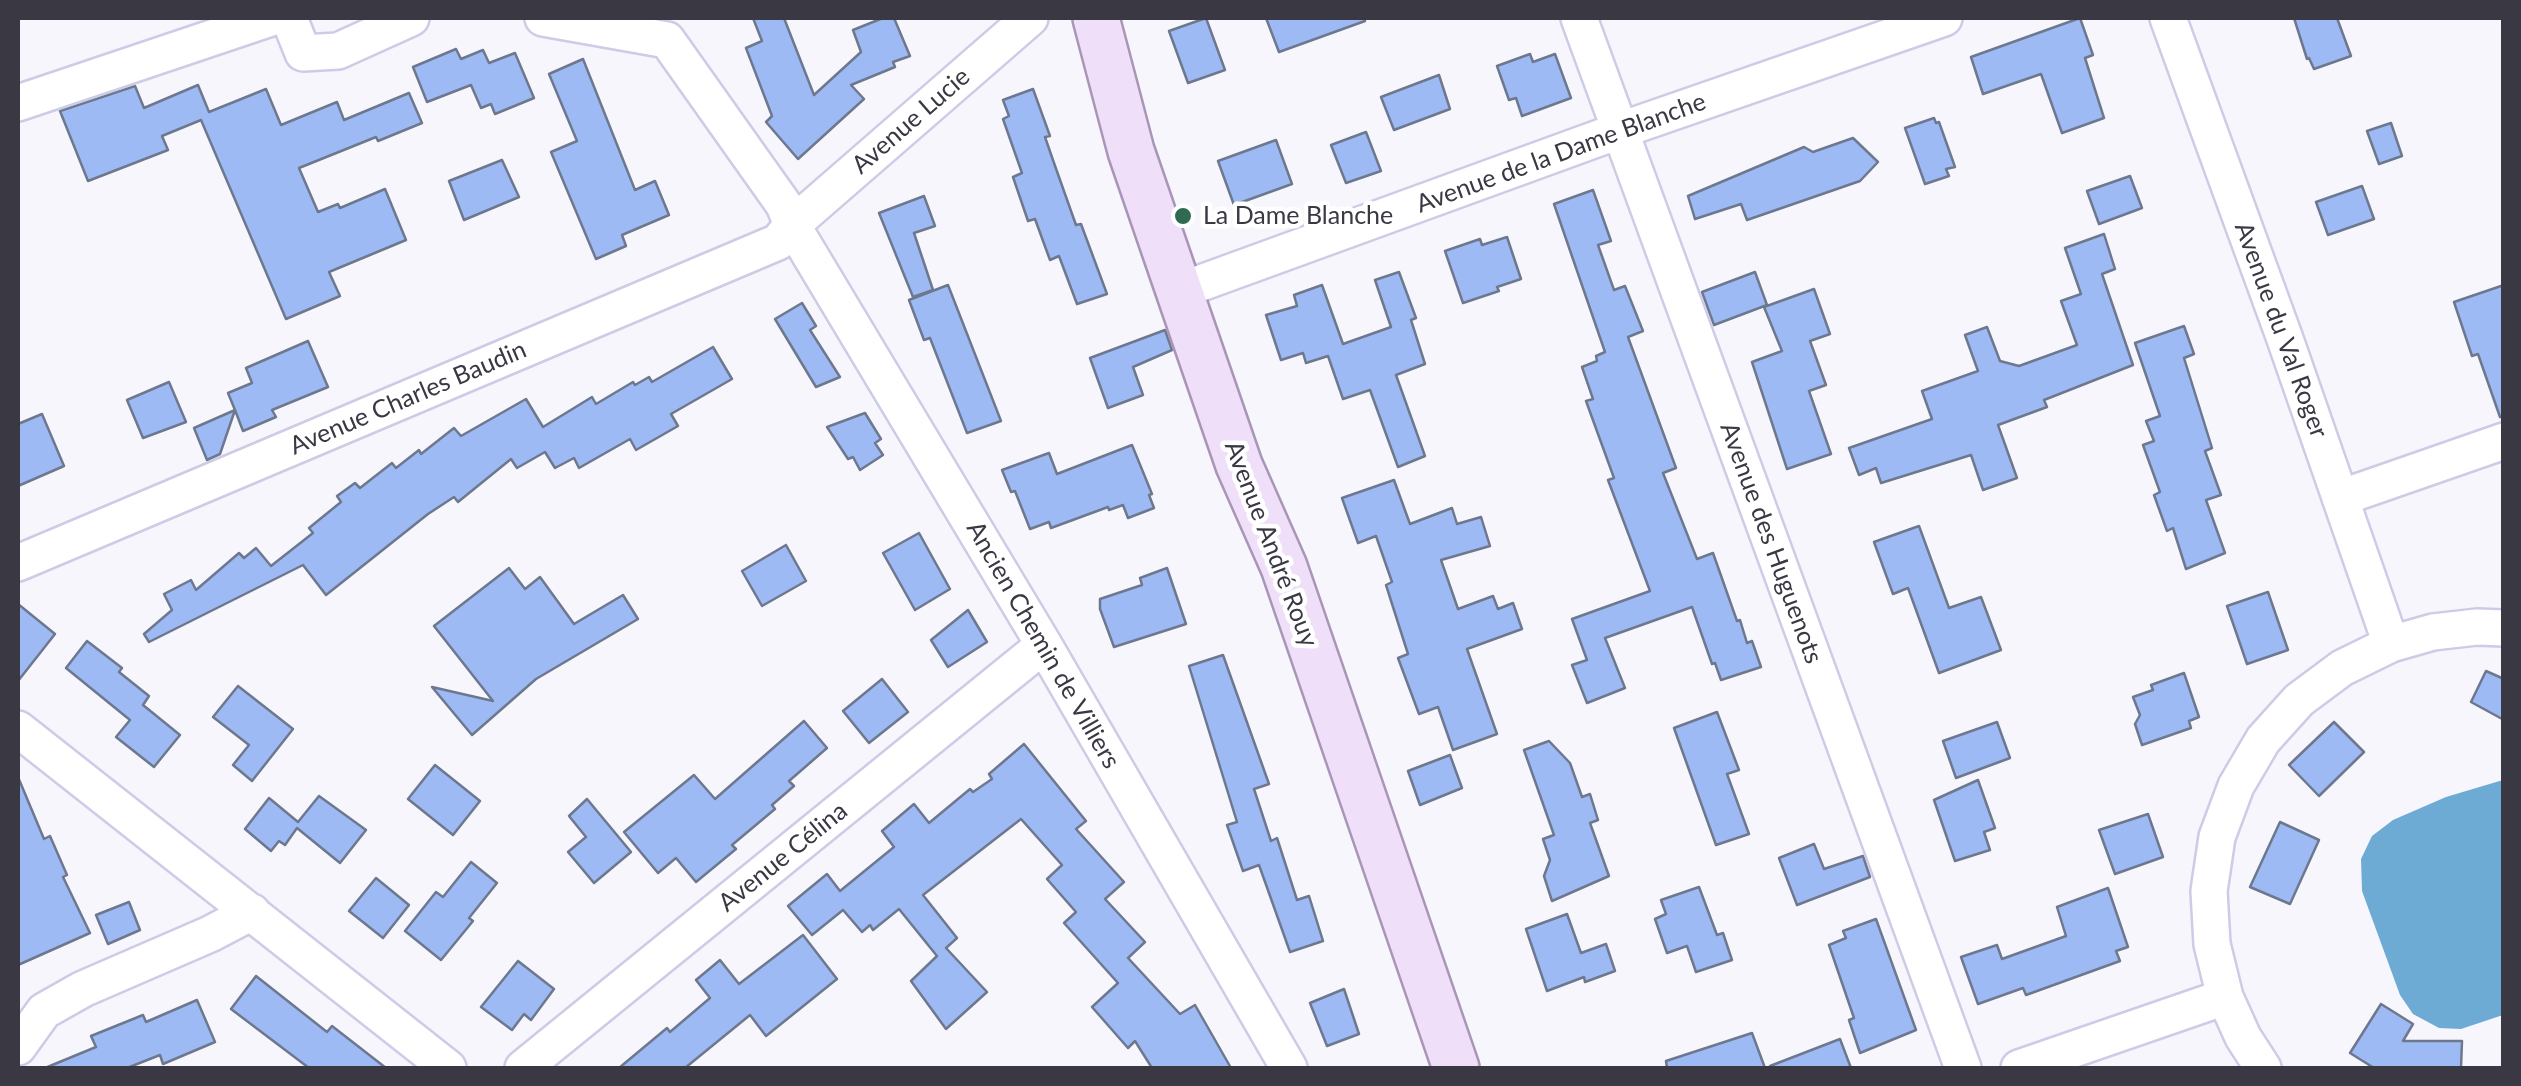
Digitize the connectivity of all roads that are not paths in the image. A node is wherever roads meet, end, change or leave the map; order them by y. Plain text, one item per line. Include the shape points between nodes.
1 (270, 18) edge
2 (289, 18) edge
3 (412, 18) edge
4 (543, 18) edge
5 (1030, 18) edge
6 (1096, 18) edge
7 (1579, 18) edge
8 (1944, 18) edge
9 (2168, 18) edge
10 (18, 103) edge
11 (1621, 130) junction
12 (792, 225) junction
13 (1179, 291) junction
14 (2504, 441) edge
15 (2340, 498) junction
16 (18, 564) edge
17 (2504, 628) edge
18 (2391, 644) junction
19 (1044, 645) junction
20 (18, 730) edge
21 (252, 912) junction
22 (2224, 997) junction
23 (18, 1047) edge
24 (448, 1068) edge
25 (522, 1068) edge
26 (1288, 1068) edge
27 (1456, 1068) edge
28 (1963, 1068) edge
29 (2019, 1068) edge
30 (2263, 1068) edge

1 - 10 street
2 - 3 street via 302,53 338,51
4 - 12 street, Ancien Chemin de Villiers via 667,40
5 - 12 street, Avenue Lucie
6 - 13 main road, Avenue André Rouy via 1131,152
7 - 11 street, Avenue des Huguenots
8 - 11 street, Avenue de la Dame Blanche
9 - 15 street, Avenue du Val Roger
11 - 13 street, Avenue de la Dame Blanche
11 - 28 street, Avenue des Huguenots
12 - 16 street, Avenue Charles Baudin via 778,242
12 - 19 street, Ancien Chemin de Villiers
13 - 27 main road, Avenue André Rouy via 1239,464 1284,567
14 - 15 street
15 - 18 street, Avenue du Val Roger
17 - 18 street via 2433,632
18 - 22 street via 2299,700 2263,740 2236,786 2217,837 2209,890
19 - 25 street, Avenue Célina
19 - 26 street, Ancien Chemin de Villiers
20 - 21 street
21 - 23 street via 44,1011
21 - 24 street
22 - 29 street
22 - 30 street

